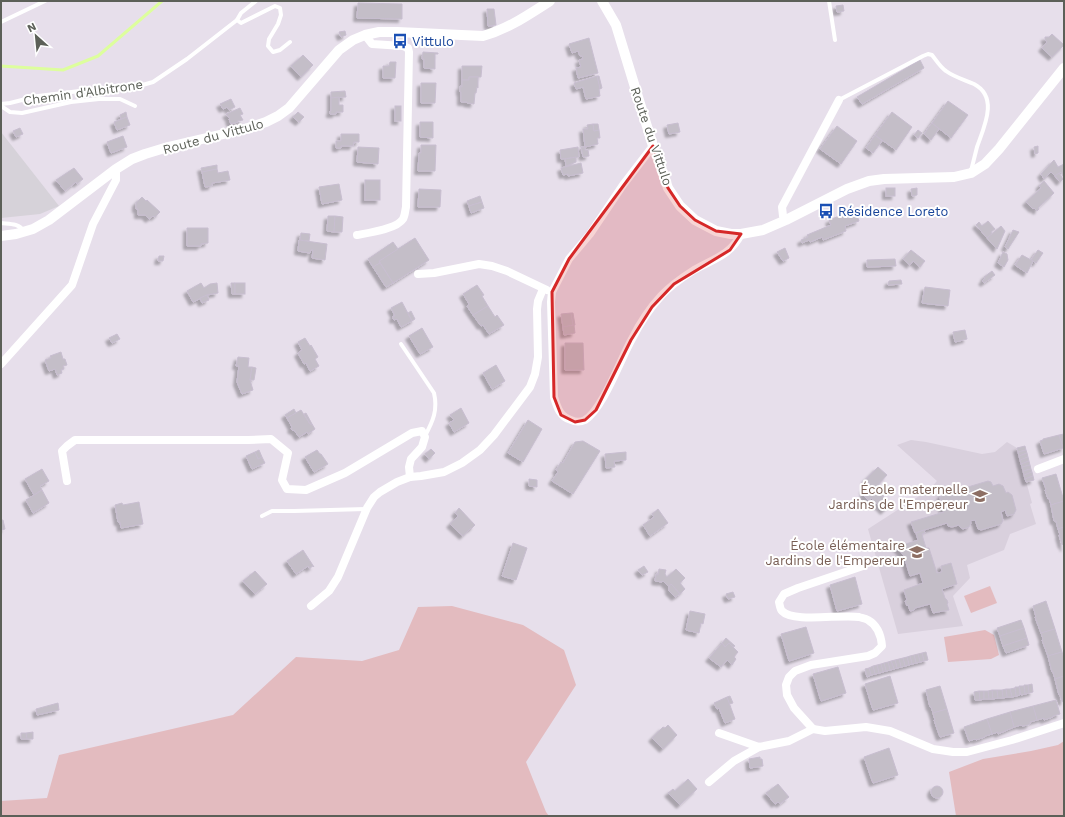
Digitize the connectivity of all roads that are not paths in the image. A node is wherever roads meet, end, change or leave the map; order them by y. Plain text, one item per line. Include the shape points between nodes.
1 (45, 1) edge
2 (256, 1) edge
3 (550, 1) edge
4 (602, 1) edge
5 (829, 1) edge
6 (237, 20) junction
7 (1, 22) edge
8 (365, 36) junction
9 (834, 40) dead end
10 (290, 42) dead end
11 (1064, 68) edge
12 (839, 100) joint
13 (1, 105) edge
14 (135, 106) dead end
15 (653, 146) junction
16 (116, 169) junction
17 (971, 173) junction
18 (786, 220) junction
19 (1, 223) edge
20 (24, 231) junction
21 (742, 234) junction
22 (357, 235) dead end
23 (1, 236) edge
24 (418, 274) dead end
25 (543, 288) junction
26 (552, 292) junction
27 (401, 344) dead end
28 (1, 364) edge
29 (425, 437) junction
30 (1063, 462) edge
31 (1038, 468) dead end
32 (410, 477) junction
33 (67, 481) dead end
34 (367, 508) junction
35 (262, 516) dead end
36 (862, 566) dead end
37 (311, 606) dead end
38 (1064, 723) edge
39 (813, 729) junction
40 (719, 734) dead end
41 (759, 747) junction
42 (709, 782) dead end

1 - 7 lane
2 - 6 lane, Chemin d'Albitrone via 241,13
3 - 8 street, Route du Vittulo via 513,24 483,36 379,32
4 - 15 street, Route du Vittulo via 616,25
5 - 9 lane
6 - 10 lane via 240,23 275,6 280,8 281,15 268,46 272,52 280,50
6 - 13 lane, Chemin d'Albitrone via 153,82 132,88 38,96
8 - 16 street, Route du Vittulo via 353,40 339,50 289,108 278,116 245,129 144,154
8 - 22 street via 372,44 403,46 408,48 409,52 406,207 400,223
11 - 17 street, Route du Vittulo via 985,164
12 - 17 lane via 923,56 932,55 945,71 981,89 987,101 986,125
12 - 18 street via 782,207
13 - 14 lane via 10,112 22,113 99,99 120,99
15 - 21 street, Route du Vittulo via 668,188 680,206 695,220 716,231
15 - 26 street via 590,234 569,258
16 - 20 street, Route du Vittulo via 49,220
16 - 28 street via 116,180 93,224 72,285
17 - 18 street, Route du Vittulo via 954,177 884,178 869,181 847,189
18 - 21 street, Route du Vittulo via 763,230
19 - 20 lane via 21,226
20 - 23 street, Route du Vittulo
21 - 26 street via 730,250 694,270 661,295 640,323 596,410 585,420 575,422 567,419 557,408 554,397 550,302
24 - 25 street via 479,264 507,271
25 - 26 street
25 - 32 street via 537,309 538,357 530,387 480,450 444,472
27 - 29 lane via 434,393 435,413
29 - 32 street via 422,447 411,459
29 - 33 street via 422,431 412,433 345,473 306,490 287,489 282,480 288,453 271,438 75,440 62,451
30 - 31 street
32 - 34 street via 380,492
34 - 35 lane via 272,511
34 - 37 street via 338,577 329,591
36 - 39 street via 784,594 779,602 780,610 798,617 853,616 867,619 881,636 882,646 875,653 811,665 795,671 789,677 786,685 787,695 794,708
38 - 39 street via 967,752 933,749 890,731 866,727 825,731
39 - 41 street via 789,741
40 - 41 street
41 - 42 street via 734,761

